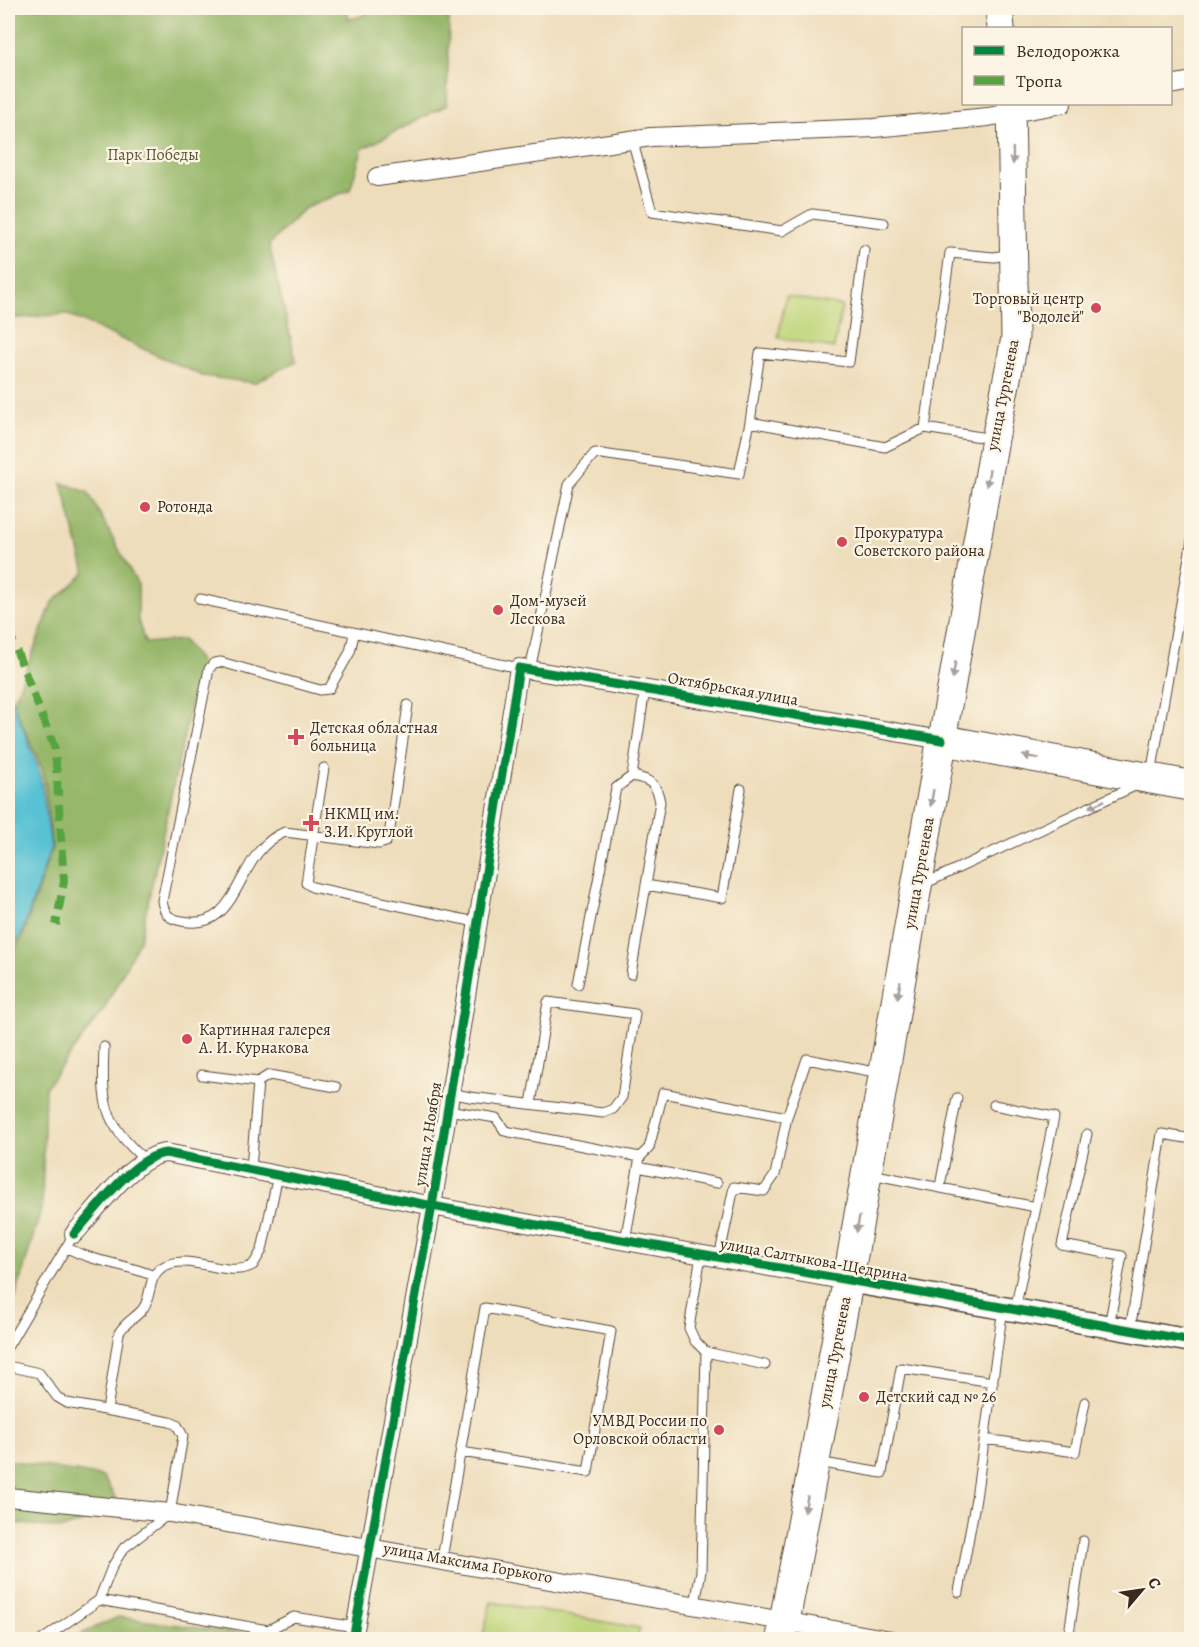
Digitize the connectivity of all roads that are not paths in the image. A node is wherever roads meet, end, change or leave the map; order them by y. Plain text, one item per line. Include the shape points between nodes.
1 (999, 8) edge
2 (1002, 27) edge
3 (1191, 81) edge
4 (1172, 85) edge
5 (1050, 105) edge
6 (1012, 108) edge
7 (632, 139) junction
8 (377, 177) dead end
9 (884, 223) dead end
10 (864, 250) dead end
11 (1015, 254) junction
12 (750, 422) junction
13 (925, 428) junction
14 (995, 439) junction
15 (1191, 540) edge
16 (200, 599) dead end
17 (354, 634) junction
18 (525, 669) junction
19 (645, 689) junction
20 (408, 705) dead end
21 (942, 740) junction
22 (324, 768) dead end
23 (632, 776) junction
24 (1150, 779) junction
25 (1191, 786) edge
26 (741, 789) dead end
27 (313, 836) junction
28 (646, 885) junction
29 (916, 888) junction
30 (480, 923) junction
31 (632, 974) dead end
32 (578, 984) dead end
33 (104, 1047) dead end
34 (884, 1074) junction
35 (202, 1075) dead end
36 (258, 1083) junction
37 (336, 1087) dead end
38 (957, 1098) dead end
39 (449, 1102) junction
40 (531, 1104) junction
41 (994, 1105) dead end
42 (787, 1117) junction
43 (1087, 1134) dead end
44 (1191, 1139) edge
45 (640, 1157) junction
46 (145, 1160) junction
47 (638, 1167) junction
48 (251, 1169) junction
49 (867, 1174) junction
50 (278, 1175) junction
51 (717, 1184) dead end
52 (940, 1186) junction
53 (432, 1206) junction
54 (1036, 1207) junction
55 (70, 1240) junction
56 (625, 1241) junction
57 (710, 1256) junction
58 (154, 1276) junction
59 (848, 1281) junction
60 (1009, 1309) junction
61 (1119, 1328) junction
62 (1191, 1341) edge
63 (8, 1346) edge
64 (706, 1352) junction
65 (765, 1365) dead end
66 (8, 1366) edge
67 (993, 1382) junction
68 (1085, 1402) dead end
69 (107, 1410) junction
70 (985, 1439) junction
71 (461, 1452) junction
72 (814, 1462) junction
73 (8, 1497) edge
74 (170, 1513) junction
75 (1083, 1541) dead end
76 (370, 1546) junction
77 (442, 1558) junction
78 (959, 1592) dead end
79 (99, 1600) junction
80 (695, 1604) junction
81 (783, 1630) edge
82 (354, 1634) edge
83 (267, 1635) edge
84 (42, 1640) edge
85 (891, 1640) edge
86 (1068, 1640) edge

1 - 2 main road
3 - 4 street
5 - 6 street
6 - 7 street via 874,128
6 -> 11 main road, улица Тургенева
7 - 8 street
7 - 9 lane via 652,212 782,231 812,214
10 - 12 lane via 849,363 760,353
11 - 13 lane via 950,254
11 - 14 main road, улица Тургенева via 1015,338
12 - 13 lane via 885,447
12 - 18 lane via 739,474 595,453 569,484
13 - 14 lane
14 -> 21 main road, улица Тургенева
15 - 24 lane
16 - 17 lane, Октябрьская улица
17 - 18 lane, Октябрьская улица
17 - 27 lane via 350,652 329,689 320,690 221,662 209,669 162,901 164,912 173,920 198,924 210,921 219,915 261,846 271,837 285,832
18 - 19 street, Октябрьская улица
18 - 30 street, улица 7 Ноября
19 - 21 street, Октябрьская улица
19 - 23 lane
20 - 27 lane via 386,842
24 -> 21 main road, Октябрьская улица
21 -> 29 main road, улица Тургенева
22 - 27 lane
23 - 28 lane via 648,779 657,789 660,802
23 - 32 lane via 616,788
24 - 25 main road, Октябрьская улица
24 -> 29 lane
26 - 28 lane via 723,898
27 - 30 lane via 306,875 306,883 312,887
28 - 31 lane
29 -> 34 main road, улица Тургенева
30 - 39 street, улица 7 Ноября
33 - 46 lane via 103,1085 109,1118 124,1141
34 - 42 lane via 807,1059
34 - 49 main road, улица Тургенева
35 - 36 lane
36 - 37 lane via 269,1075
36 - 48 lane
38 - 52 lane
39 - 40 lane
39 - 45 lane via 496,1118 505,1131
39 - 53 street, улица 7 Ноября
40 - 40 lane via 603,1113 614,1109 622,1097 635,1014 548,1002
41 - 54 lane via 1054,1117
42 - 45 lane via 663,1093 649,1148
42 - 57 lane via 775,1175 764,1191 734,1187
43 - 61 lane via 1062,1245 1122,1256
44 - 61 lane via 1162,1134
45 - 47 lane
46 - 48 street, улица Салтыкова-Щедрина via 166,1153
46 - 55 street
47 - 51 lane
47 - 56 lane
48 - 50 street, улица Салтыкова-Щедрина
49 - 52 lane
49 -> 59 main road, улица Тургенева
50 - 53 street, улица Салтыкова-Щедрина
50 - 58 lane via 261,1250 253,1265 237,1269 176,1263
52 - 54 lane
53 - 56 street, улица Салтыкова-Щедрина
53 - 76 street, улица 7 Ноября
54 - 60 lane
55 - 58 lane via 85,1258 136,1268
55 - 63 lane
56 - 57 street, улица Салтыкова-Щедрина
57 - 59 street, улица Салтыкова-Щедрина
57 - 64 lane via 689,1328 694,1341
58 - 69 lane via 143,1309 119,1333
59 - 60 street, улица Салтыкова-Щедрина
59 - 72 main road, улица Тургенева
60 - 61 street, улица Салтыкова-Щедрина
60 - 67 lane
61 - 62 street, улица Салтыкова-Щедрина
64 - 65 lane
64 - 80 lane via 701,1571
66 - 69 lane via 39,1374 57,1397 67,1403
67 - 70 lane
67 - 72 lane via 901,1368 882,1473
68 - 70 lane via 1075,1452
69 - 74 lane via 170,1422 180,1429 183,1443
70 - 78 lane
71 - 71 lane via 485,1308 611,1331 588,1472
71 - 77 lane
72 -> 81 main road, улица Тургенева
73 - 74 street, улица Максима Горького
74 - 76 street, улица Максима Горького
74 - 79 lane via 123,1549
75 - 86 lane
76 - 77 street, улица Максима Горького
76 - 82 street, улица 7 Ноября
77 - 80 street, улица Максима Горького
79 - 83 lane
79 - 84 lane
80 - 81 street, улица Максима Горького
81 - 85 street, улица Максима Горького
82 - 83 lane via 294,1617

